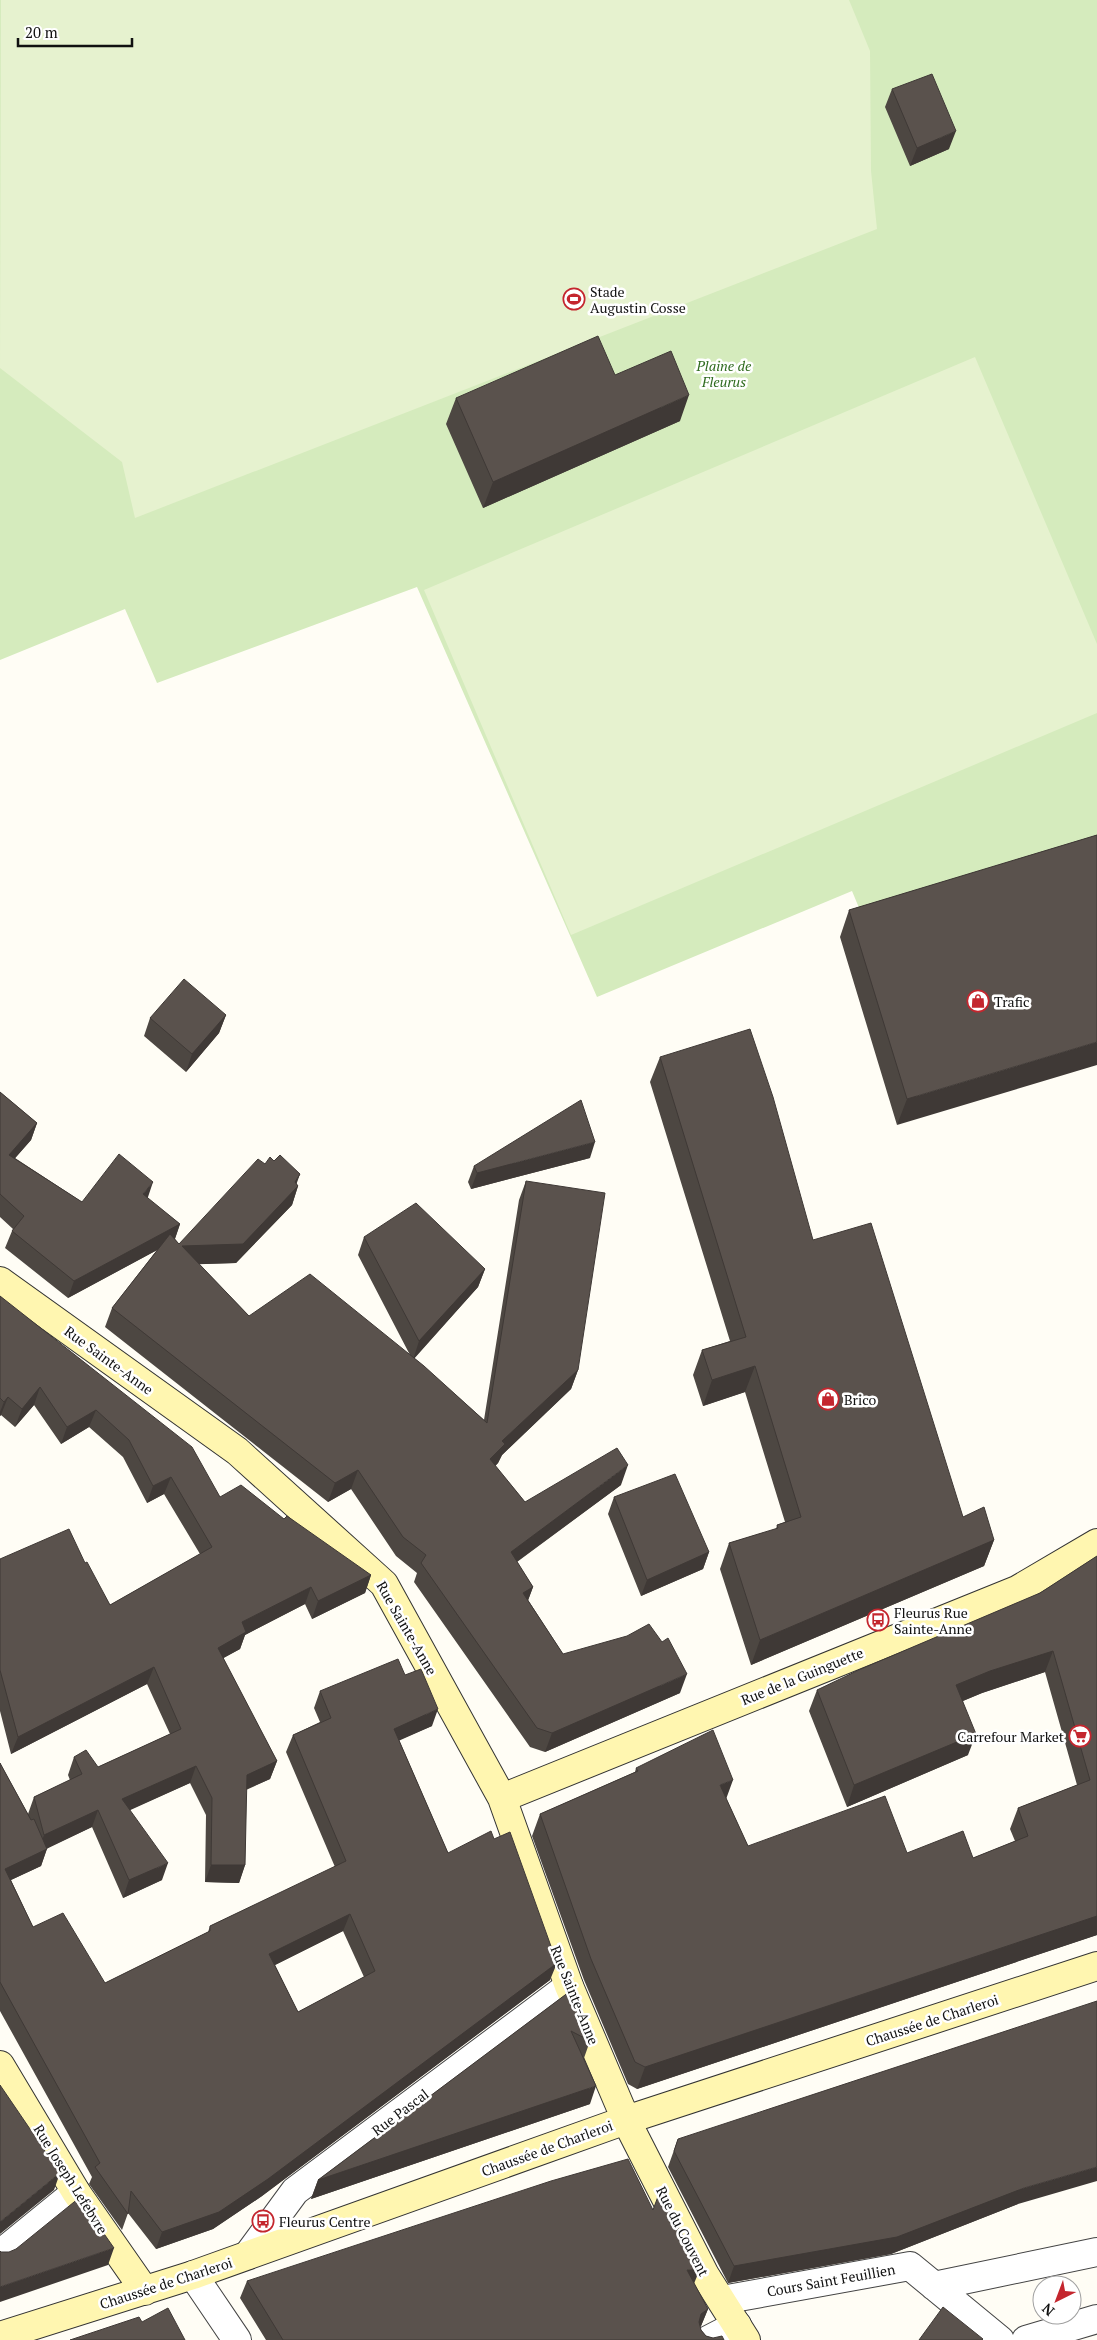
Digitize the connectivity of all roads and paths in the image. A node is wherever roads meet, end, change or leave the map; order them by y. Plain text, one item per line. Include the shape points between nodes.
1 (0, 1281) edge
2 (1097, 1542) edge
3 (502, 1798) junction
4 (1097, 1966) edge
5 (569, 1986) junction
6 (0, 2066) edge
7 (626, 2120) junction
8 (76, 2192) junction
9 (1097, 2252) edge
10 (0, 2254) edge
11 (248, 2255) junction
12 (193, 2275) junction
13 (934, 2286) junction
14 (145, 2291) junction
15 (722, 2300) junction
16 (1097, 2319) edge
17 (741, 2333) edge
18 (0, 2336) edge
19 (236, 2340) edge
20 (708, 2340) edge
21 (1000, 2340) edge
22 (1026, 2340) edge

1 - 3 main road, Rue Sainte-Anne via 237,1451 384,1584
2 - 3 main road, Rue de la Guinguette via 1017,1590
3 - 5 main road, Rue Sainte-Anne
4 - 7 main road, Chaussée de Charleroi
5 - 7 main road, Rue Sainte-Anne
5 - 11 street, Rue Pascal via 296,2191
6 - 8 main road, Rue Joseph Lefebvre
7 - 11 main road, Chaussée de Charleroi
7 - 15 main road, Rue du Couvent via 705,2275
8 - 10 street
8 - 14 main road, Rue Joseph Lefebvre
9 - 13 street
11 - 12 main road, Chaussée de Charleroi
12 - 14 main road, Chaussée de Charleroi
12 - 19 street
13 - 15 street, Cours Saint Feuillien via 910,2266
13 - 21 street, Cours Saint Feuillien
14 - 18 main road, Chaussée de Charleroi
15 - 17 main road, Rue du Couvent
16 - 22 street
17 - 20 street

